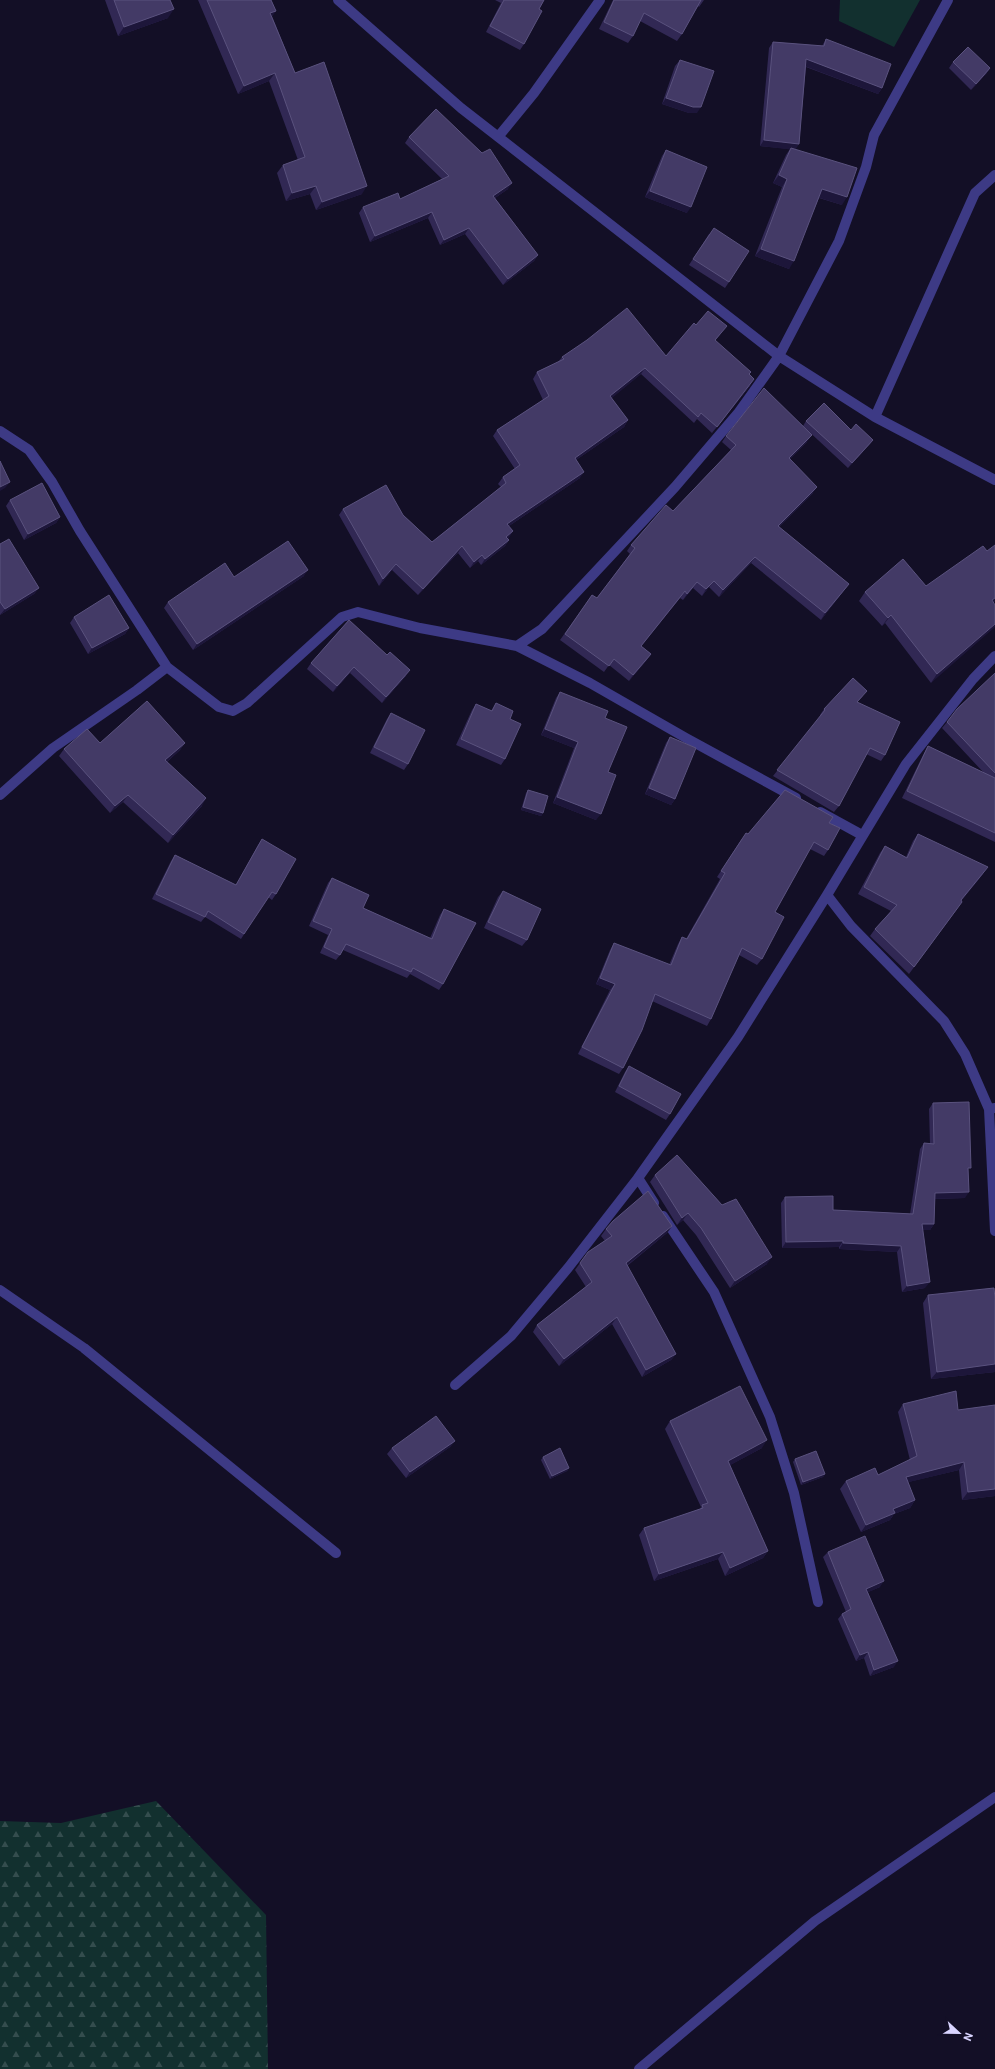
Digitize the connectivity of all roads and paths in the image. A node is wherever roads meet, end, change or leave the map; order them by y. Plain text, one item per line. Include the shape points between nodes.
1 (338, 0) edge
2 (600, 0) edge
3 (948, 0) edge
4 (498, 137) junction
5 (995, 175) edge
6 (779, 356) junction
7 (875, 417) junction
8 (0, 431) edge
9 (995, 480) edge
10 (517, 646) junction
11 (995, 656) edge
12 (167, 667) junction
13 (0, 795) edge
14 (862, 835) junction
15 (827, 896) junction
16 (992, 1109) edge
17 (638, 1178) junction
18 (995, 1231) edge
19 (0, 1290) edge
20 (456, 1385) dead end
21 (336, 1553) dead end
22 (818, 1602) dead end
23 (995, 1797) edge
24 (639, 2069) edge

1 - 4 street via 461,108
2 - 4 street via 534,94
3 - 6 street via 874,135 866,167 839,241
4 - 6 street
5 - 7 street via 976,193
6 - 7 street
6 - 10 street via 739,412 675,487 542,629
7 - 9 street
8 - 12 street via 29,450 52,482 80,531
10 - 12 street via 420,628 358,612 342,617 247,703 234,711 219,707
10 - 14 street via 590,683
11 - 14 street via 973,679 906,764
12 - 13 street via 53,748
14 - 15 street
15 - 16 street via 851,926 944,1021 965,1054
15 - 17 street via 738,1038
16 - 18 street
17 - 20 street via 511,1336
17 - 22 street via 714,1292 770,1417 794,1493
19 - 21 street via 84,1348
23 - 24 street via 815,1921

